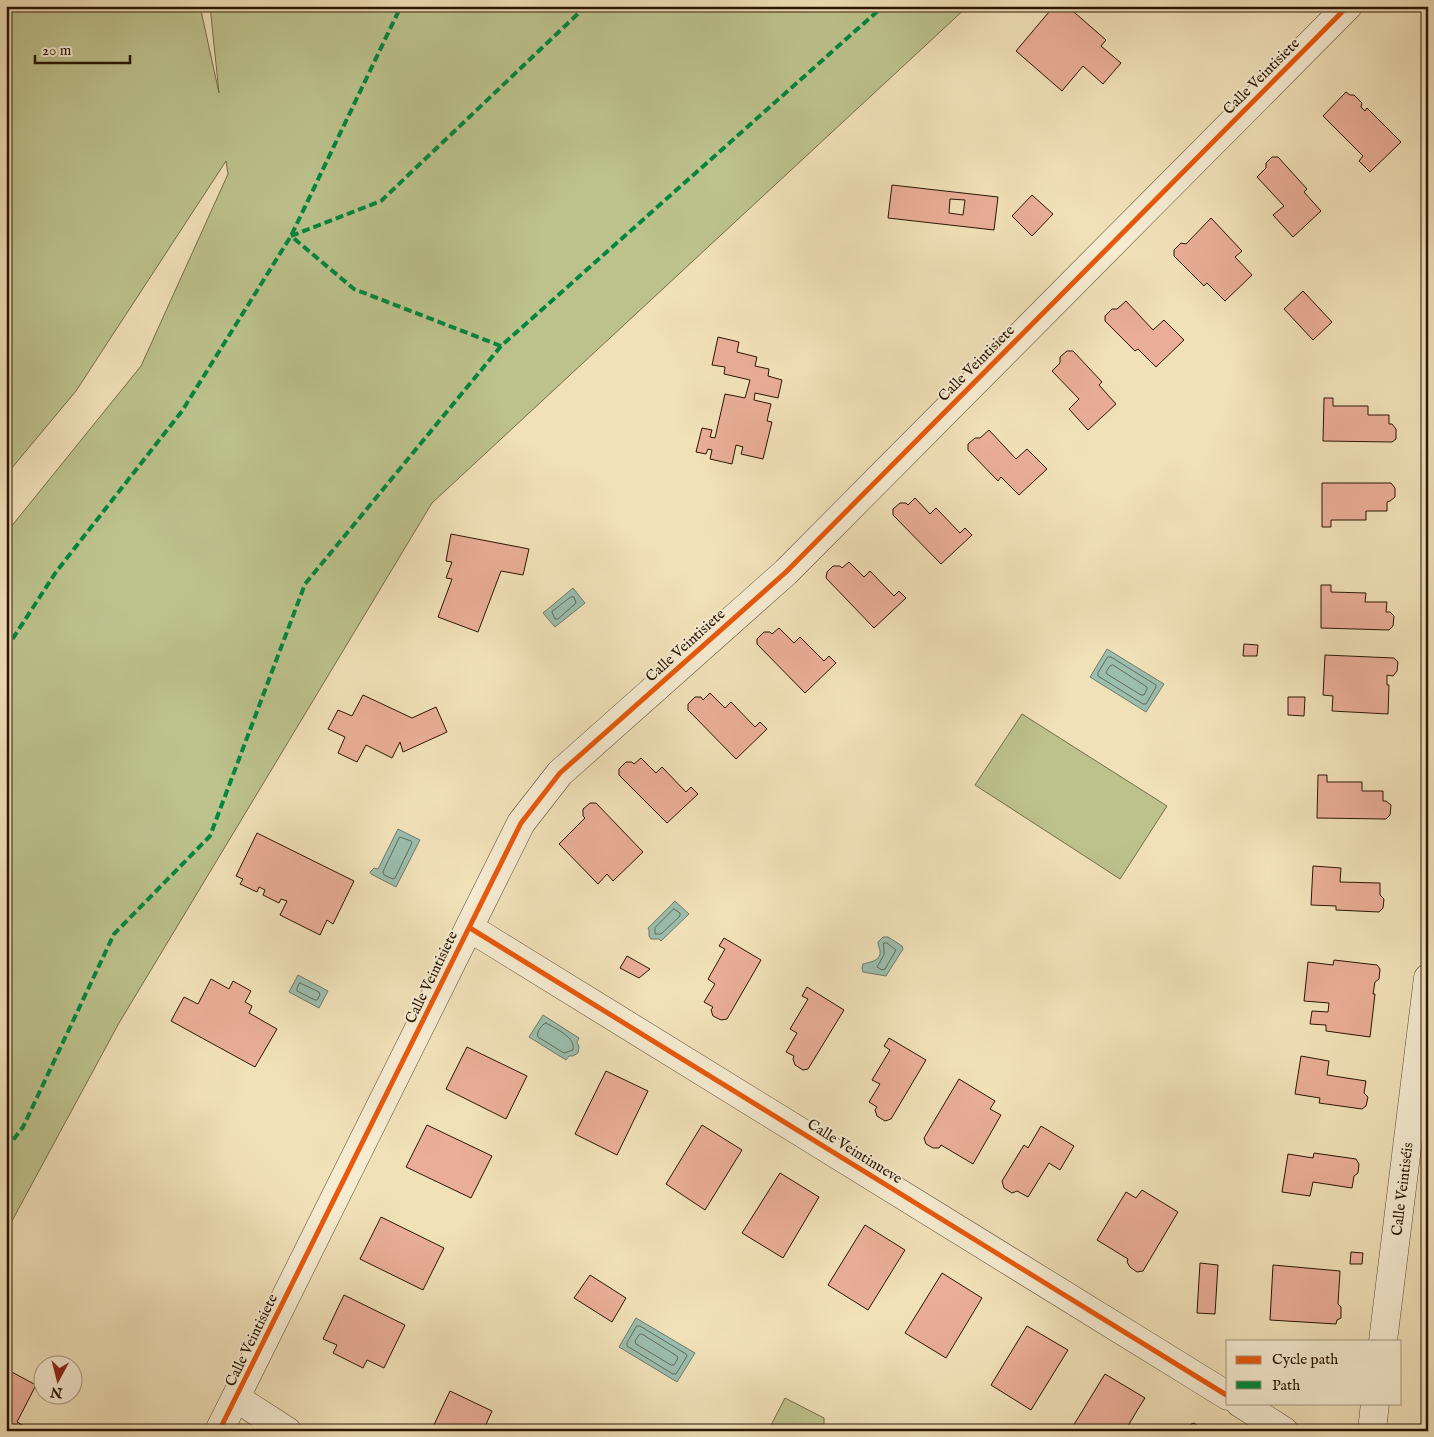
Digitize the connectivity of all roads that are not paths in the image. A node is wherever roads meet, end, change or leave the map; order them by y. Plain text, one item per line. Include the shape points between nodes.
1 (1348, 6) edge
2 (470, 928) junction
3 (1428, 978) edge
4 (1383, 1340) edge
5 (1226, 1395) edge
6 (236, 1398) junction
7 (1242, 1404) edge
8 (1376, 1404) edge
9 (219, 1431) edge
10 (288, 1431) edge
11 (1284, 1431) edge
12 (1372, 1431) edge

1 - 2 street, Calle Veintisiete via 786,572 560,773 521,823
2 - 5 street, Calle Veintinueve
2 - 6 street, Calle Veintisiete
3 - 4 street, Calle Veintiséis
6 - 9 street, Calle Veintisiete
6 - 10 street
7 - 11 street
8 - 12 street

